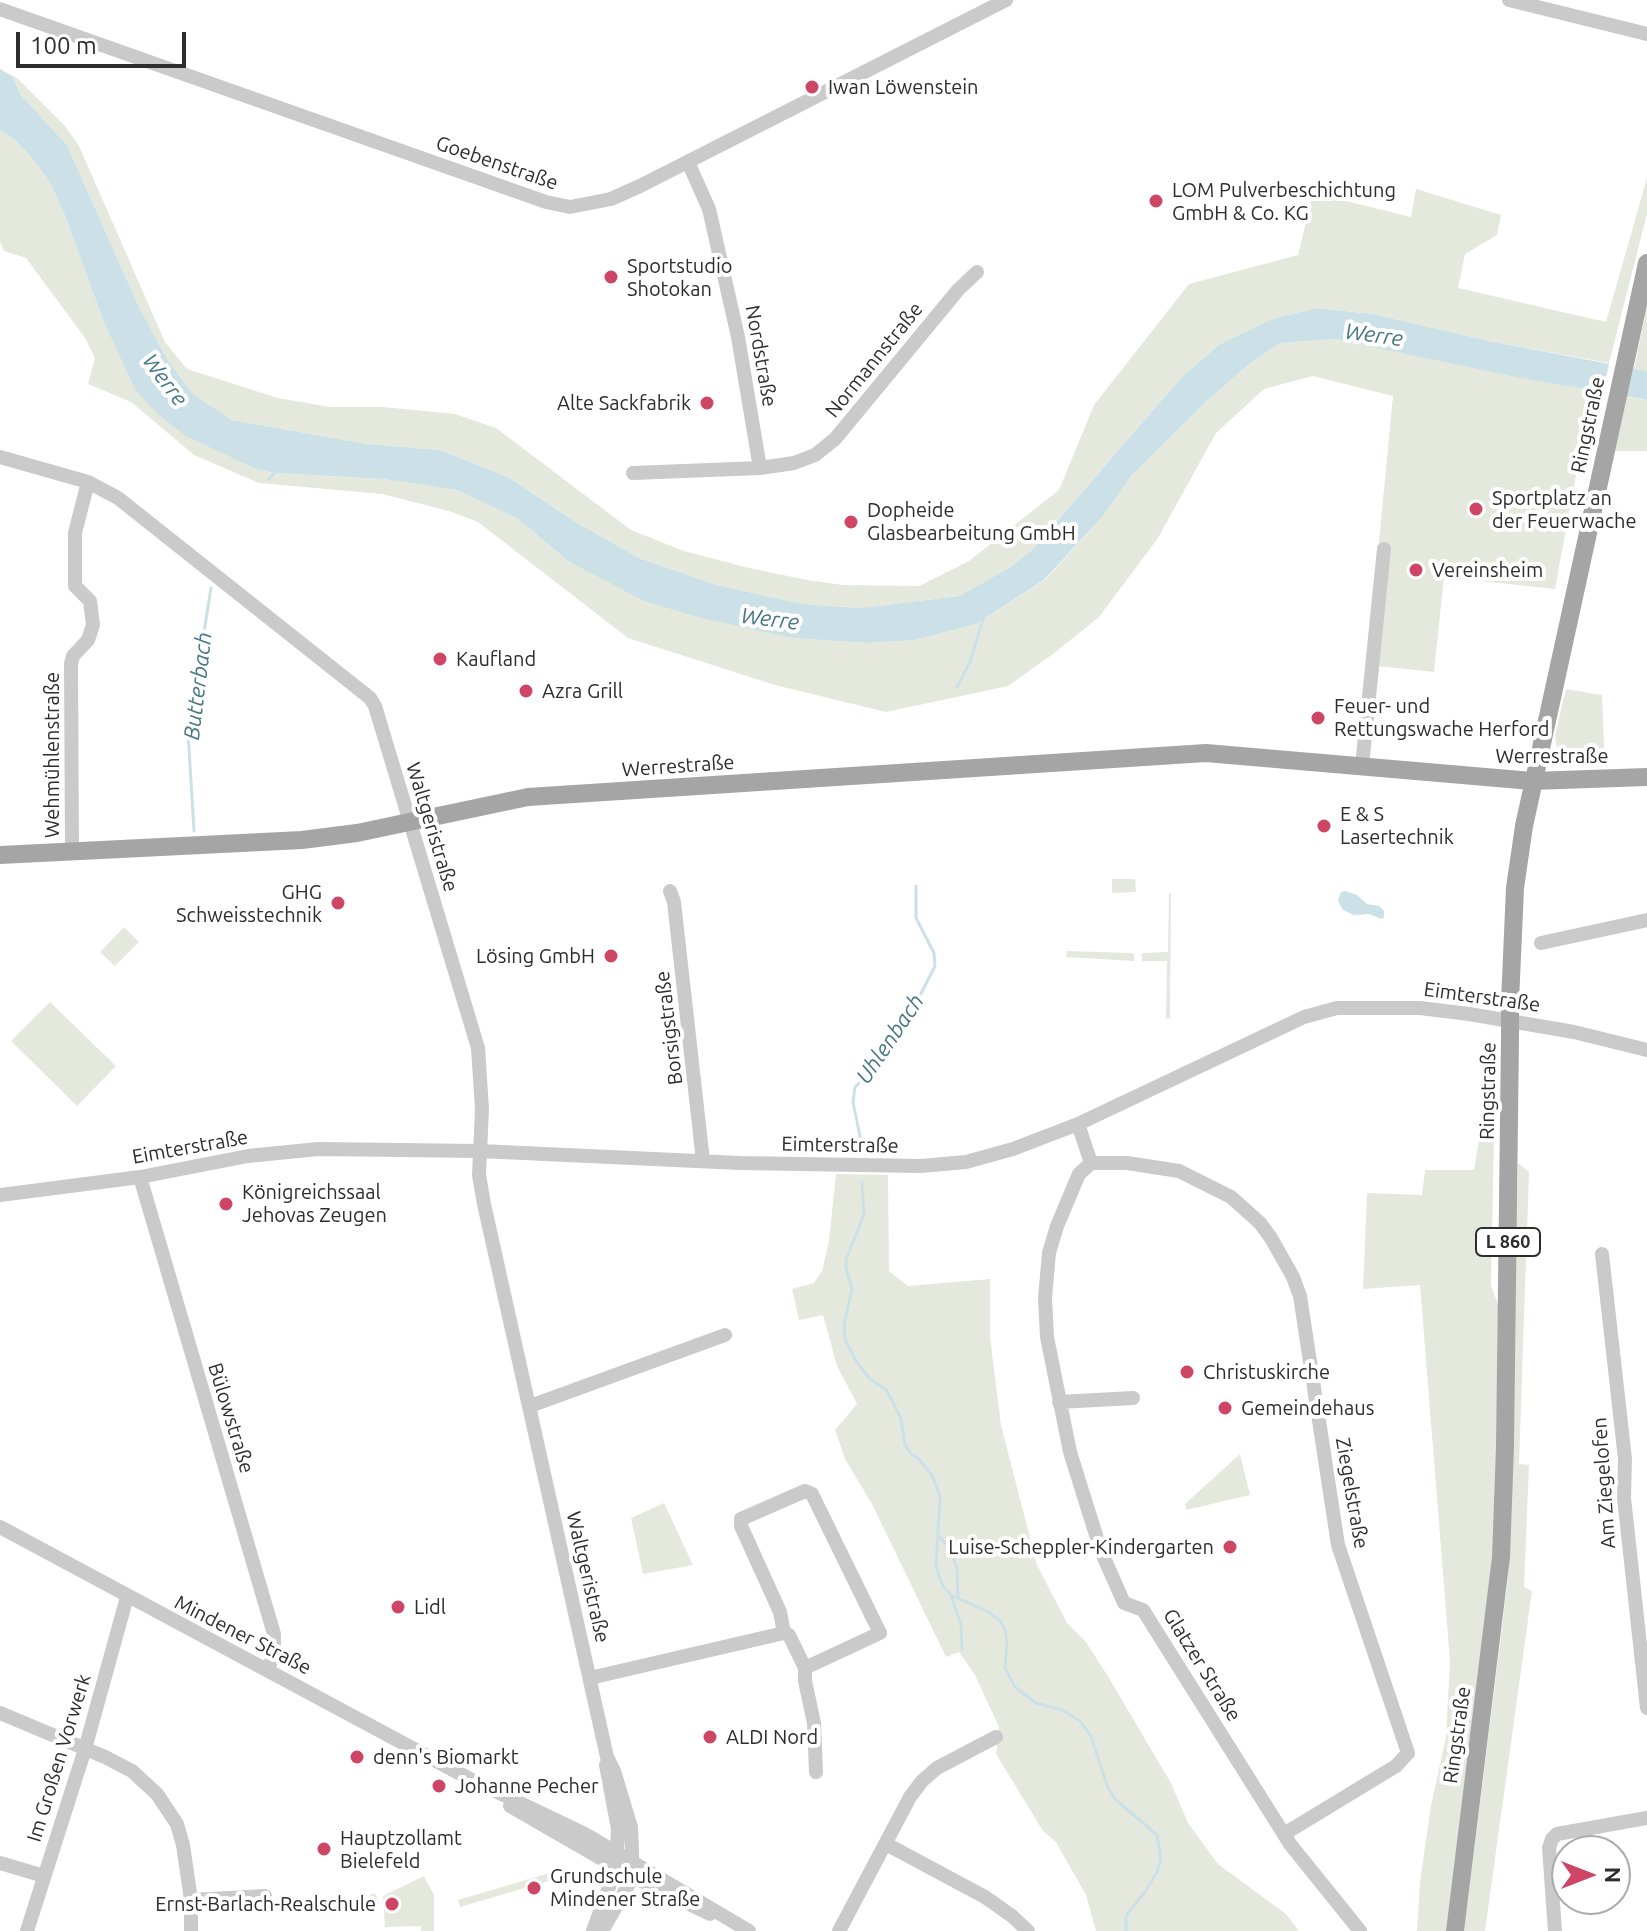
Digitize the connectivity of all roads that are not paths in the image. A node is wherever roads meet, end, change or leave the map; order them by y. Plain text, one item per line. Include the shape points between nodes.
1 (1006, 0) edge
2 (1509, 0) edge
3 (2, 9) edge
4 (1647, 34) edge
5 (688, 162) junction
6 (1647, 263) edge
7 (977, 272) dead end
8 (0, 457) edge
9 (760, 468) junction
10 (633, 473) dead end
11 (88, 482) junction
12 (1384, 549) dead end
13 (1362, 766) junction
14 (1647, 777) edge
15 (1532, 781) junction
16 (410, 821) junction
17 (72, 852) junction
18 (0, 855) edge
19 (670, 891) dead end
20 (1647, 920) edge
21 (1541, 943) dead end
22 (1647, 1050) edge
23 (1078, 1124) junction
24 (480, 1151) junction
25 (703, 1161) junction
26 (1091, 1163) junction
27 (140, 1177) junction
28 (0, 1195) edge
29 (1602, 1254) dead end
30 (725, 1335) dead end
31 (1133, 1398) dead end
32 (1059, 1402) junction
33 (530, 1406) junction
34 (0, 1527) edge
35 (127, 1597) junction
36 (784, 1633) junction
37 (805, 1668) junction
38 (267, 1669) junction
39 (590, 1678) junction
40 (1647, 1708) edge
41 (0, 1713) edge
42 (996, 1737) dead end
43 (85, 1749) junction
44 (607, 1757) junction
45 (816, 1772) dead end
46 (1647, 1818) edge
47 (1284, 1834) junction
48 (886, 1844) junction
49 (617, 1861) junction
50 (0, 1863) edge
51 (632, 1870) junction
52 (44, 1876) junction
53 (265, 1896) dead end
54 (191, 1900) junction
55 (744, 1928) edge
56 (27, 1931) edge
57 (191, 1931) edge
58 (593, 1931) edge
59 (602, 1931) edge
60 (839, 1931) edge
61 (1028, 1931) edge
62 (1360, 1931) edge
63 (1455, 1931) edge
64 (1555, 1931) edge

1 - 5 street, Goebenstraße
2 - 4 street
3 - 5 street, Goebenstraße via 559,206 611,199
5 - 9 street, Nordstraße via 709,209
6 - 15 main road, Ringstraße / L 860
7 - 9 street, Normannstraße via 835,439 815,455
8 - 11 street, Waltgeristraße
9 - 10 street
11 - 16 street, Waltgeristraße via 118,498 370,698
11 - 17 street, Wehmühlenstraße via 75,533 75,586 90,601 93,625 71,664
12 - 13 street
13 - 15 main road, Werrestraße
13 - 16 main road, Werrestraße via 1232,753 1150,756 528,797
14 - 15 main road, Werrestraße
15 - 63 main road, Ringstraße / L 860, bridge via 1515,888 1510,1002 1504,1510
16 - 17 main road, Werrestraße via 302,840
16 - 24 street, Waltgeristraße via 478,1048
17 - 18 main road, Werrestraße
19 - 25 street, Borsigstraße
20 - 21 street
22 - 23 street, Eimterstraße via 1469,1014 1337,1008 1304,1017
23 - 25 street, Eimterstraße via 1013,1149 951,1164
23 - 26 street
24 - 25 street, Eimterstraße
24 - 27 street, Eimterstraße via 286,1151
24 - 33 street, Waltgeristraße via 484,1204
26 - 32 street, Glatzer Straße via 1069,1193 1045,1276 1047,1337
26 - 47 street, Ziegelstraße via 1179,1171 1231,1197 1271,1238 1300,1296 1338,1545 1408,1753 1396,1766
27 - 28 street, Eimterstraße
27 - 38 street, Bülowstraße via 274,1634 274,1656
29 - 40 street, Am Ziegelofen
30 - 33 street
31 - 32 street
32 - 47 street, Glatzer Straße via 1087,1511 1117,1590 1124,1603 1143,1610
33 - 39 street, Waltgeristraße
34 - 35 street, Mindener Straße
35 - 38 street, Mindener Straße
35 - 43 street, Im Großen Vorwerk
36 - 37 street
36 - 37 street via 741,1519 805,1491 812,1494 880,1633
36 - 39 street
37 - 45 street
38 - 49 street, Mindener Straße via 468,1778 549,1815
39 - 44 street, Waltgeristraße
41 - 43 street
42 - 48 street via 922,1781
43 - 52 street, Im Großen Vorwerk
43 - 54 street via 132,1771 167,1806 183,1845
44 - 49 street, Waltgeristraße via 605,1771 618,1829
44 - 51 street, Waltgeristraße via 631,1827
46 - 64 street via 1552,1839
47 - 62 street, Glatzer Straße
48 - 60 street
48 - 61 street via 985,1897
49 - 51 street, Mindener Straße
49 - 58 street
50 - 52 street
51 - 55 street, Mindener Straße
51 - 59 street
52 - 56 street, Im Großen Vorwerk
53 - 54 street
54 - 57 street

